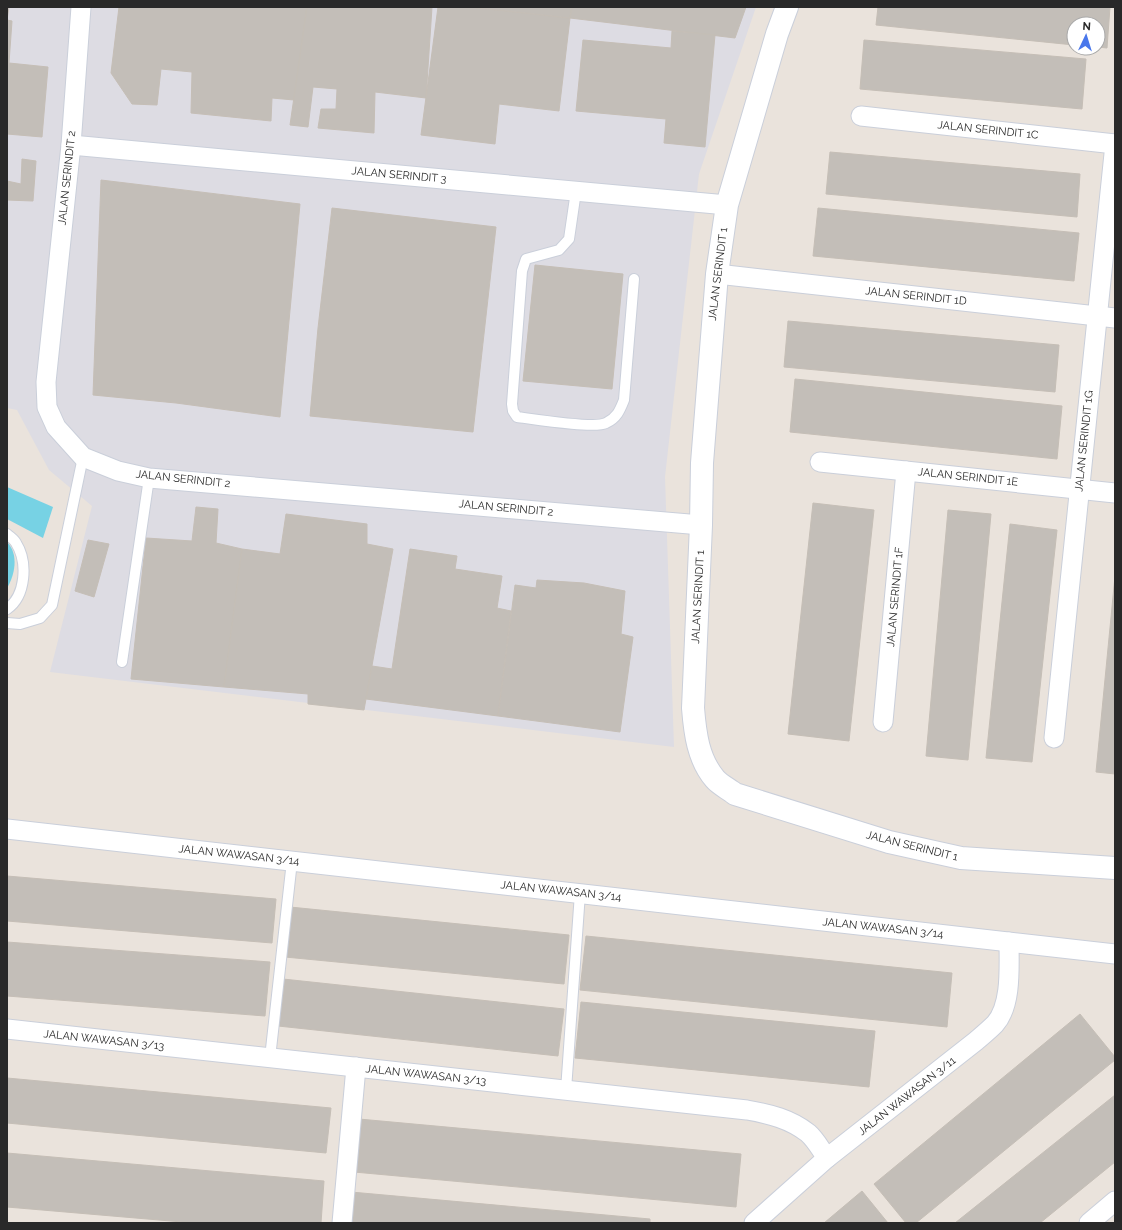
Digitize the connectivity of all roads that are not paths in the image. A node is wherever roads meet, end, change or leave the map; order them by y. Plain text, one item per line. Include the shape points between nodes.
1 (81, 7) edge
2 (787, 7) edge
3 (861, 116) dead end
4 (1115, 144) edge
5 (71, 145) junction
6 (576, 191) junction
7 (727, 205) junction
8 (716, 274) junction
9 (634, 279) dead end
10 (1106, 317) edge
11 (83, 457) junction
12 (820, 462) dead end
13 (906, 471) junction
14 (149, 478) junction
15 (1079, 489) junction
16 (1115, 493) edge
17 (701, 525) junction
18 (7, 534) edge
19 (7, 609) edge
20 (7, 623) edge
21 (122, 662) dead end
22 (883, 722) dead end
23 (1054, 738) dead end
24 (7, 829) edge
25 (292, 861) junction
26 (1115, 868) edge
27 (580, 894) junction
28 (1009, 942) junction
29 (1115, 954) edge
30 (7, 1029) edge
31 (270, 1058) junction
32 (356, 1067) junction
33 (566, 1090) junction
34 (827, 1158) junction
35 (1115, 1201) edge
36 (342, 1223) edge
37 (754, 1223) edge
38 (1089, 1223) edge

1 - 5 street, JALAN SERINDIT 2
2 - 7 street, JALAN SERINDIT 1
3 - 4 street, JALAN SERINDIT 1C
4 - 10 street, JALAN SERINDIT 1G
5 - 6 street, JALAN SERINDIT 3
5 - 11 street, JALAN SERINDIT 2 via 46,382 47,407 56,427
6 - 7 street, JALAN SERINDIT 3
6 - 9 lane via 569,239 560,250 526,259 522,271 512,404 517,417 592,426 605,424 617,416 624,400
7 - 8 street, JALAN SERINDIT 1
8 - 10 street, JALAN SERINDIT 1D
8 - 17 street, JALAN SERINDIT 1 via 702,463
10 - 15 street, JALAN SERINDIT 1G
11 - 14 street, JALAN SERINDIT 2 via 118,471
11 - 20 lane via 52,605 40,618 20,624
12 - 13 street, JALAN SERINDIT 1E
13 - 15 street, JALAN SERINDIT 1E
13 - 22 street, JALAN SERINDIT 1F
14 - 17 street, JALAN SERINDIT 2
14 - 21 lane
15 - 16 street, JALAN SERINDIT 1E
15 - 23 street, JALAN SERINDIT 1G
17 - 26 street, JALAN SERINDIT 1 via 692,708 698,744 704,762 715,780 735,794 889,842 962,858
18 - 19 lane via 16,542 23,567 23,582 19,594
24 - 25 street, JALAN WAWASAN 3/14
25 - 27 street, JALAN WAWASAN 3/14
25 - 31 lane
27 - 28 street, JALAN WAWASAN 3/14
27 - 33 lane
28 - 29 street, JALAN WAWASAN 3/14
28 - 34 street, JALAN WAWASAN 3/11 via 1006,1003 996,1023
30 - 31 street, JALAN WAWASAN 3/13
31 - 32 street, JALAN WAWASAN 3/13
32 - 33 street, JALAN WAWASAN 3/13
32 - 36 street
33 - 34 street, JALAN WAWASAN 3/13 via 770,1114 791,1122 809,1134
34 - 37 street, JALAN WAWASAN 3/11
35 - 38 street

